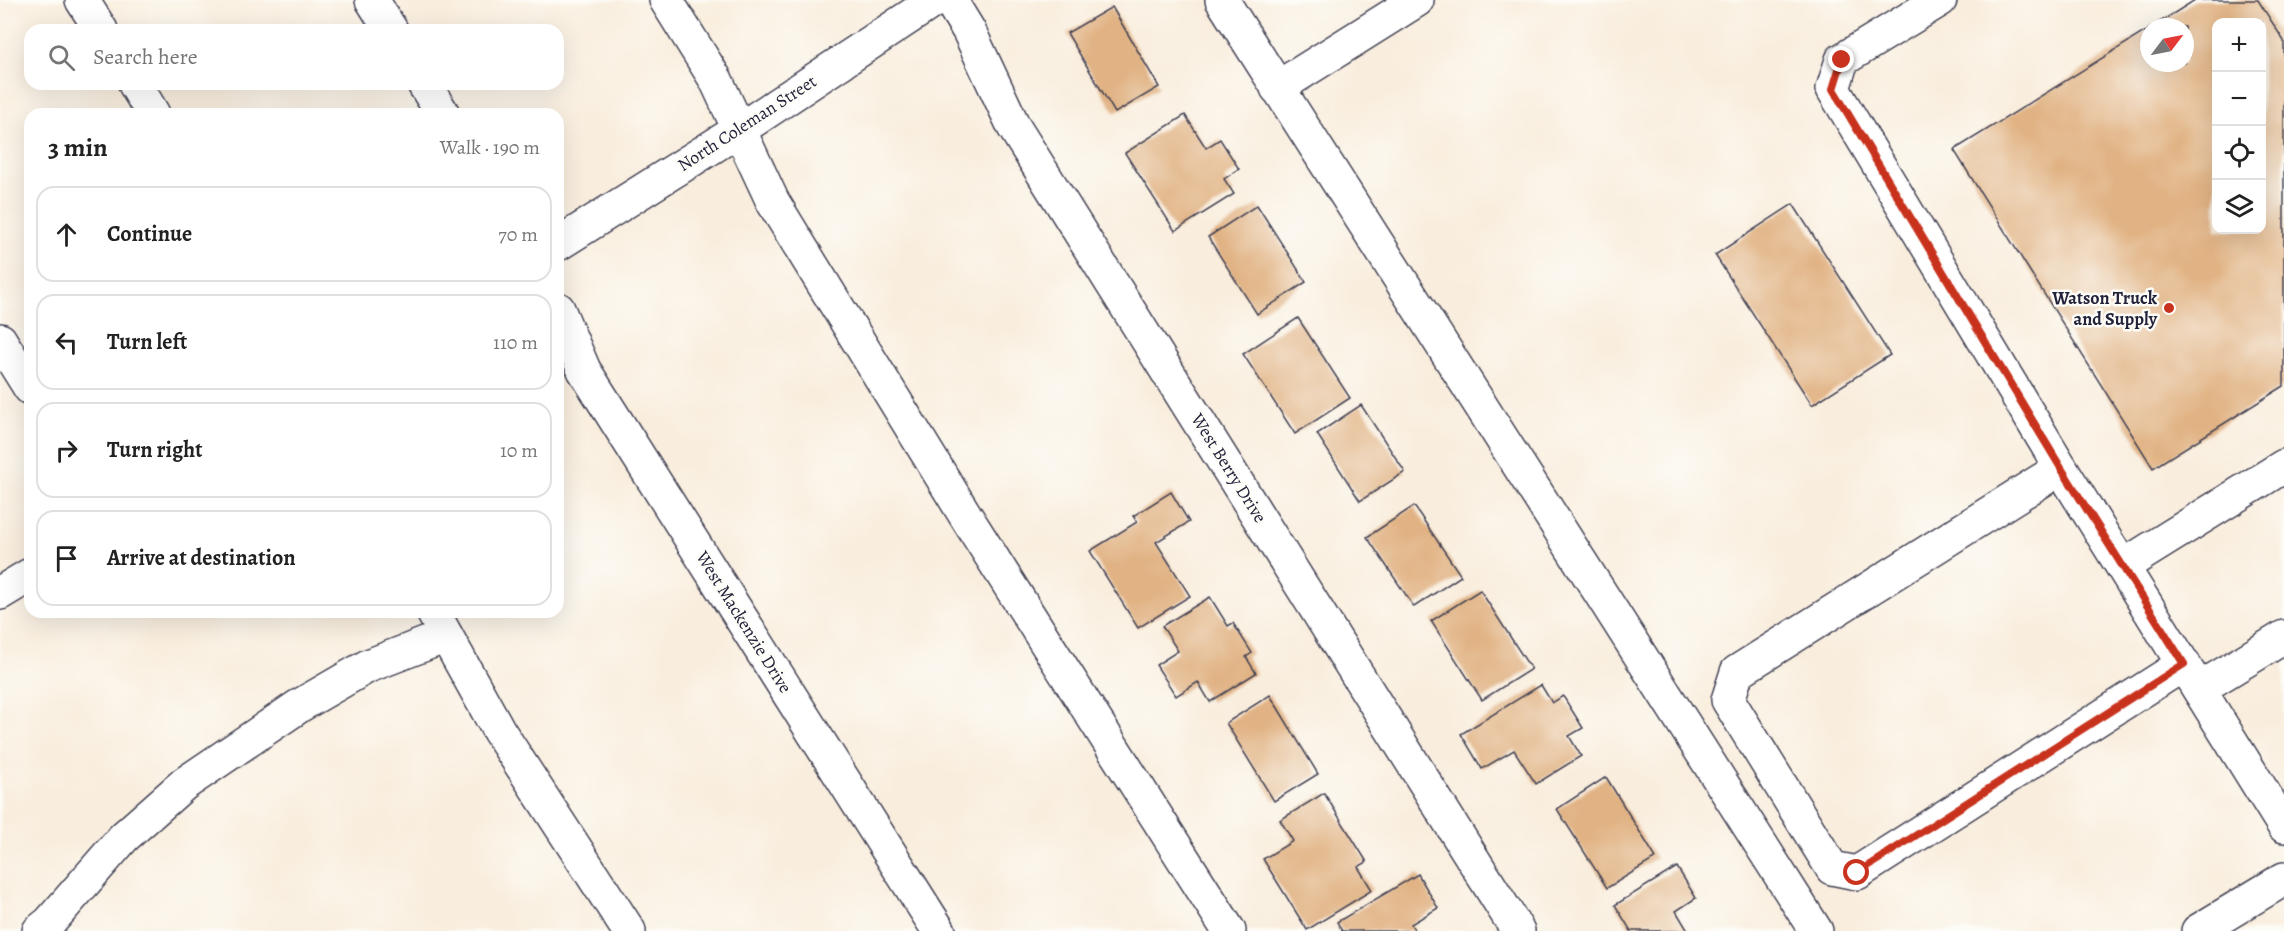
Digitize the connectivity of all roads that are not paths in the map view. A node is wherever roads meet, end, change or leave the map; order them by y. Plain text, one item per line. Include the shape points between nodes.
1 (82, 0) edge
2 (372, 0) edge
3 (666, 0) edge
4 (935, 0) edge
5 (950, 0) edge
6 (1222, 0) edge
7 (1417, 0) edge
8 (1940, 0) edge
9 (97, 24) edge
10 (387, 24) edge
11 (1277, 88) junction
12 (139, 90) edge
13 (428, 90) edge
14 (149, 108) edge
15 (439, 108) edge
16 (739, 130) junction
17 (564, 240) edge
18 (564, 323) edge
19 (0, 340) edge
20 (24, 378) edge
21 (2284, 466) edge
22 (2061, 468) junction
23 (2123, 566) junction
24 (24, 579) edge
25 (0, 593) edge
26 (439, 624) edge
27 (2284, 637) edge
28 (2191, 677) junction
29 (2284, 826) edge
30 (2284, 879) edge
31 (39, 931) edge
32 (629, 931) edge
33 (939, 931) edge
34 (1229, 931) edge
35 (1518, 931) edge
36 (1816, 931) edge
37 (2198, 931) edge

1 - 9 street
2 - 10 street
3 - 16 street via 716,80
4 - 16 street, North Coleman Street
5 - 35 street, West Berry Drive via 969,31 1014,127
6 - 11 street
7 - 11 street
8 - 22 street via 1842,60 1833,89
11 - 36 street
12 - 14 street
13 - 15 street
16 - 17 street, North Coleman Street
16 - 34 street via 772,202
18 - 33 street, West Mackenzie Drive via 584,370
19 - 20 street
21 - 23 street
22 - 23 street
22 - 28 street via 1737,672 1728,700 1832,868 1857,873
23 - 28 street
24 - 25 street
26 - 31 street via 299,706 184,784 124,837
26 - 32 street via 499,730
27 - 28 street
28 - 29 street
30 - 37 street

